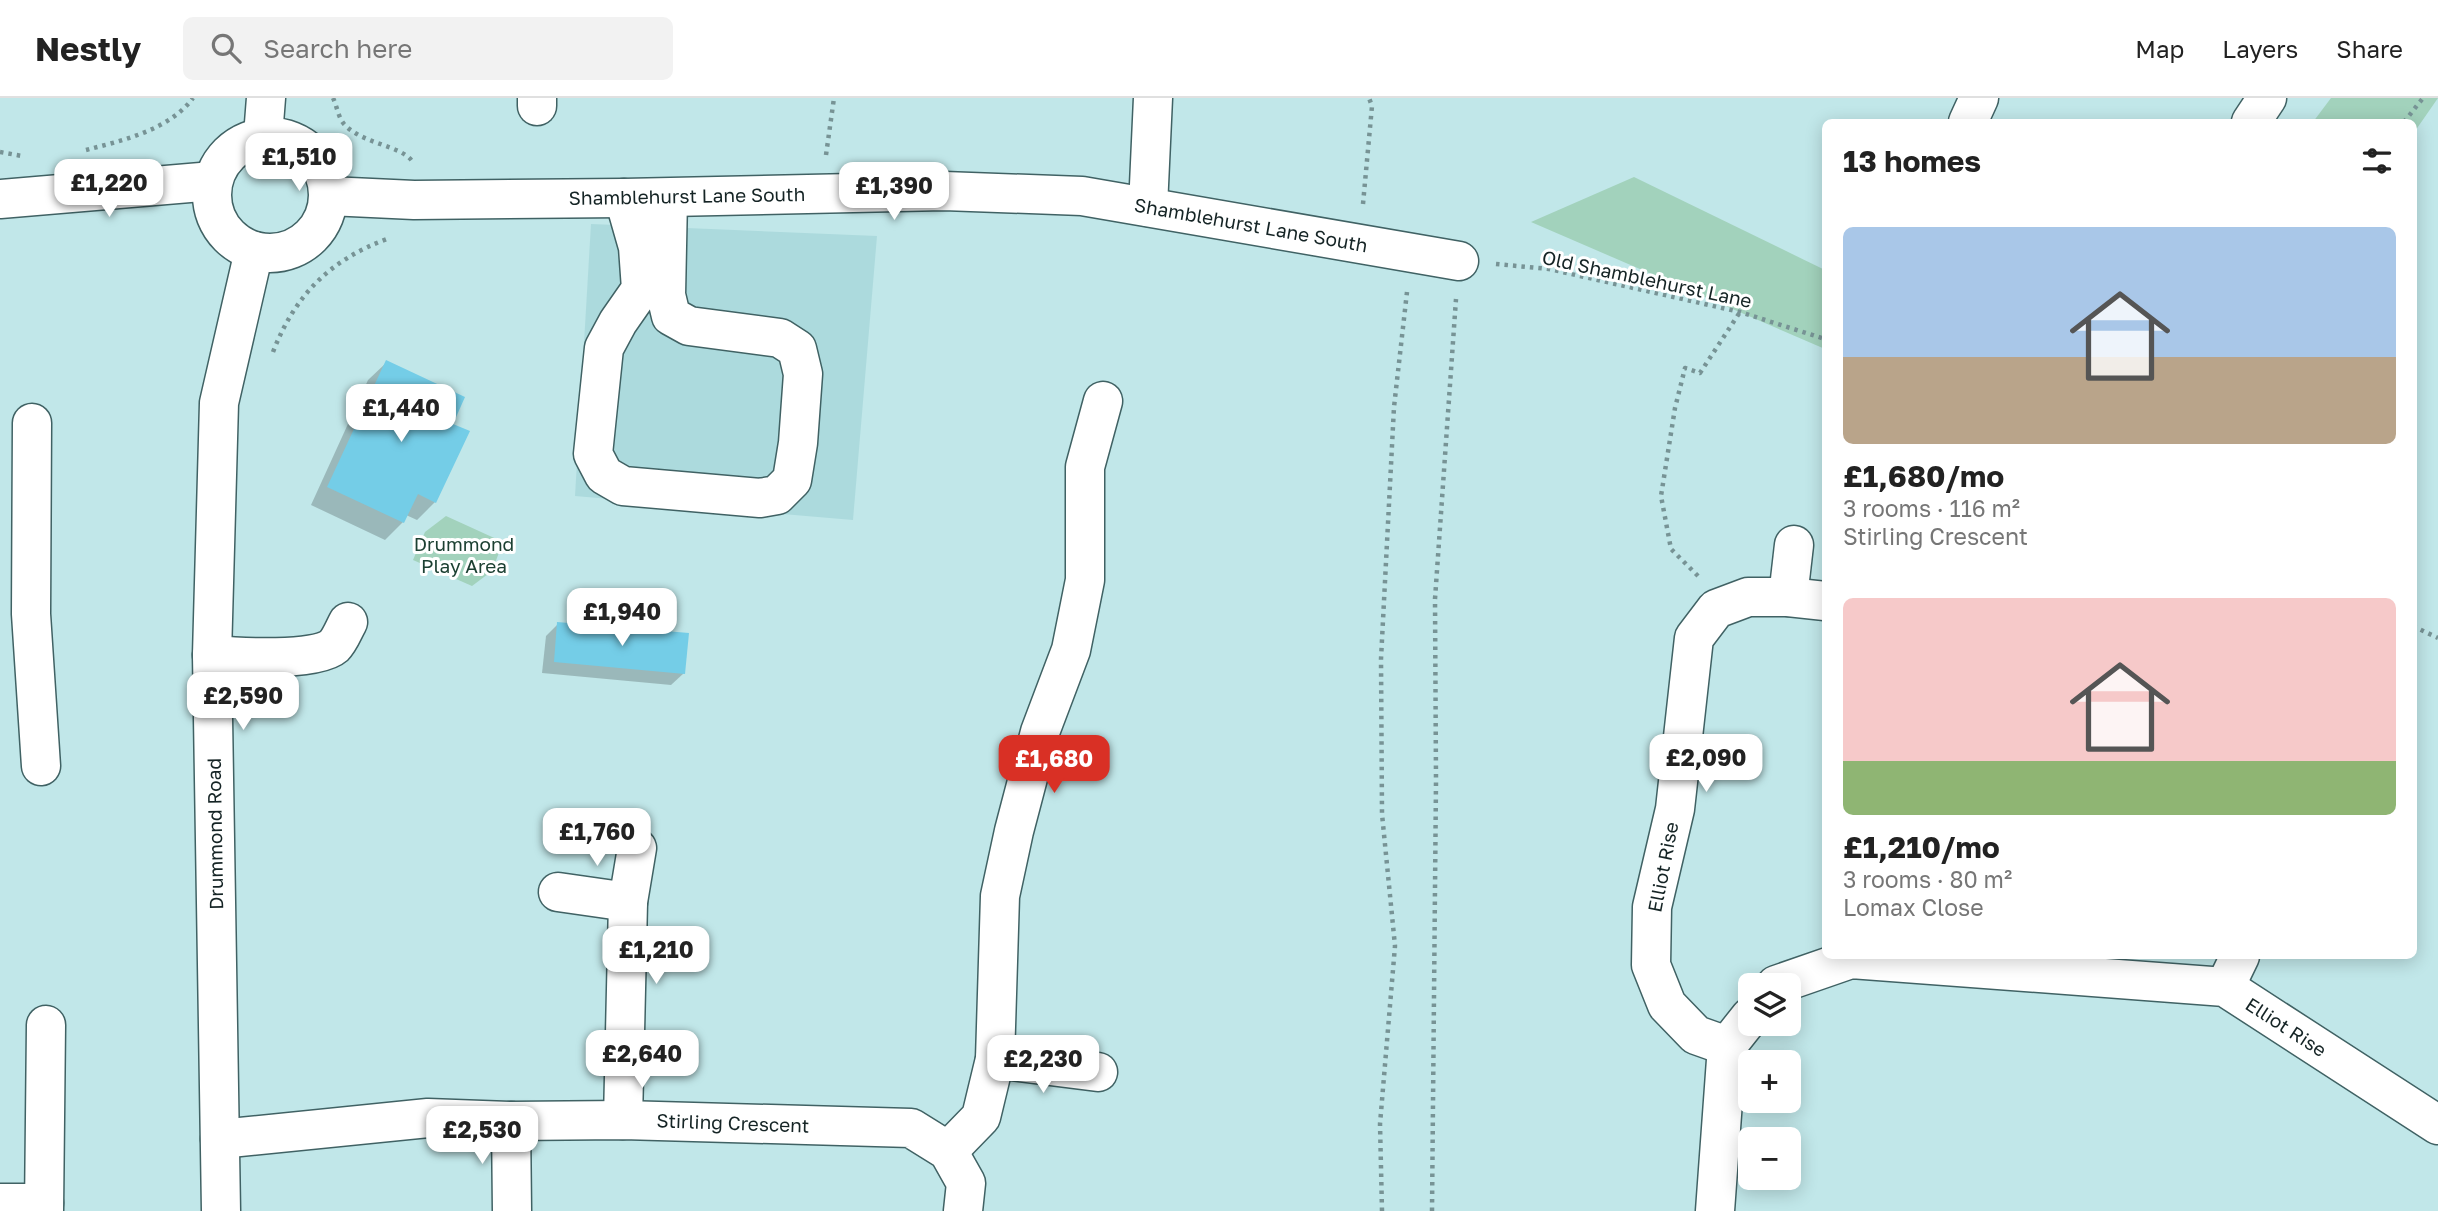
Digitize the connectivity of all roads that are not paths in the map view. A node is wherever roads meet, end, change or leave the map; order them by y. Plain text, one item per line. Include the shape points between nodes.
1 (266, 98) edge
2 (1153, 98) edge
3 (1979, 98) edge
4 (2267, 98) edge
5 (1969, 119) edge
6 (2253, 119) edge
7 (263, 136) junction
8 (213, 181) junction
9 (329, 196) junction
10 (624, 198) junction
11 (668, 198) junction
12 (0, 199) edge
13 (1149, 207) junction
14 (254, 251) junction
15 (1459, 261) road end
16 (1103, 401) dead end
17 (32, 424) dead end
18 (1794, 545) dead end
19 (1788, 597) junction
20 (1822, 601) edge
21 (15, 614) edge
22 (348, 622) dead end
23 (212, 655) junction
24 (41, 766) dead end
25 (637, 848) dead end
26 (558, 892) dead end
27 (628, 902) junction
28 (2233, 971) edge
29 (1801, 976) edge
30 (46, 1025) dead end
31 (1738, 1031) edge
32 (995, 1059) junction
33 (1098, 1072) dead end
34 (623, 1120) junction
35 (511, 1121) junction
36 (2438, 1125) edge
37 (220, 1139) junction
38 (948, 1152) junction
39 (0, 1203) edge
40 (44, 1207) edge
41 (221, 1211) edge
42 (512, 1211) edge
43 (963, 1211) edge
44 (1715, 1211) edge

1 - 7 street
2 - 13 street
3 - 5 street
4 - 6 street
7 - 8 street via 231,151
7 - 9 street via 296,142 310,151 321,164
8 - 12 street
8 - 14 street via 216,216 225,232
9 - 10 street, Shamblehurst Lane South
9 - 14 street via 318,230 306,242 290,251
10 - 11 street, Shamblehurst Lane South
10 - 11 street via 638,247 641,289 604,348 593,454 604,475 623,486 760,498 777,495 792,480 798,443 803,374 797,349 780,338 689,326 671,316 666,295
11 - 13 street, Shamblehurst Lane South via 944,191 1082,196
13 - 15 street, Shamblehurst Lane South
14 - 23 street, Drummond Road via 219,402
16 - 32 street via 1085,467 1085,580 1071,650 1040,732 999,896
17 - 21 street
18 - 19 street
19 - 20 street, Elliot Rise
19 - 31 street, Elliot Rise via 1748,597 1716,609 1694,638 1675,809 1653,907 1651,965 1667,1005 1696,1035
21 - 24 street
22 - 23 street via 336,645 322,653 250,658
23 - 37 street, Drummond Road
25 - 27 street
26 - 27 street
27 - 34 street
28 - 29 street, Elliot Rise via 1851,959
28 - 36 street, Elliot Rise via 2347,1067
30 - 40 street
31 - 44 street, Elliot Rise
32 - 33 street
32 - 38 street via 981,1117
34 - 35 street, Stirling Crescent
34 - 38 street, Stirling Crescent via 911,1128
35 - 37 street, Stirling Crescent via 428,1118
35 - 42 street
37 - 41 street, Drummond Road
38 - 43 street, Stirling Crescent via 966,1183
39 - 40 street

